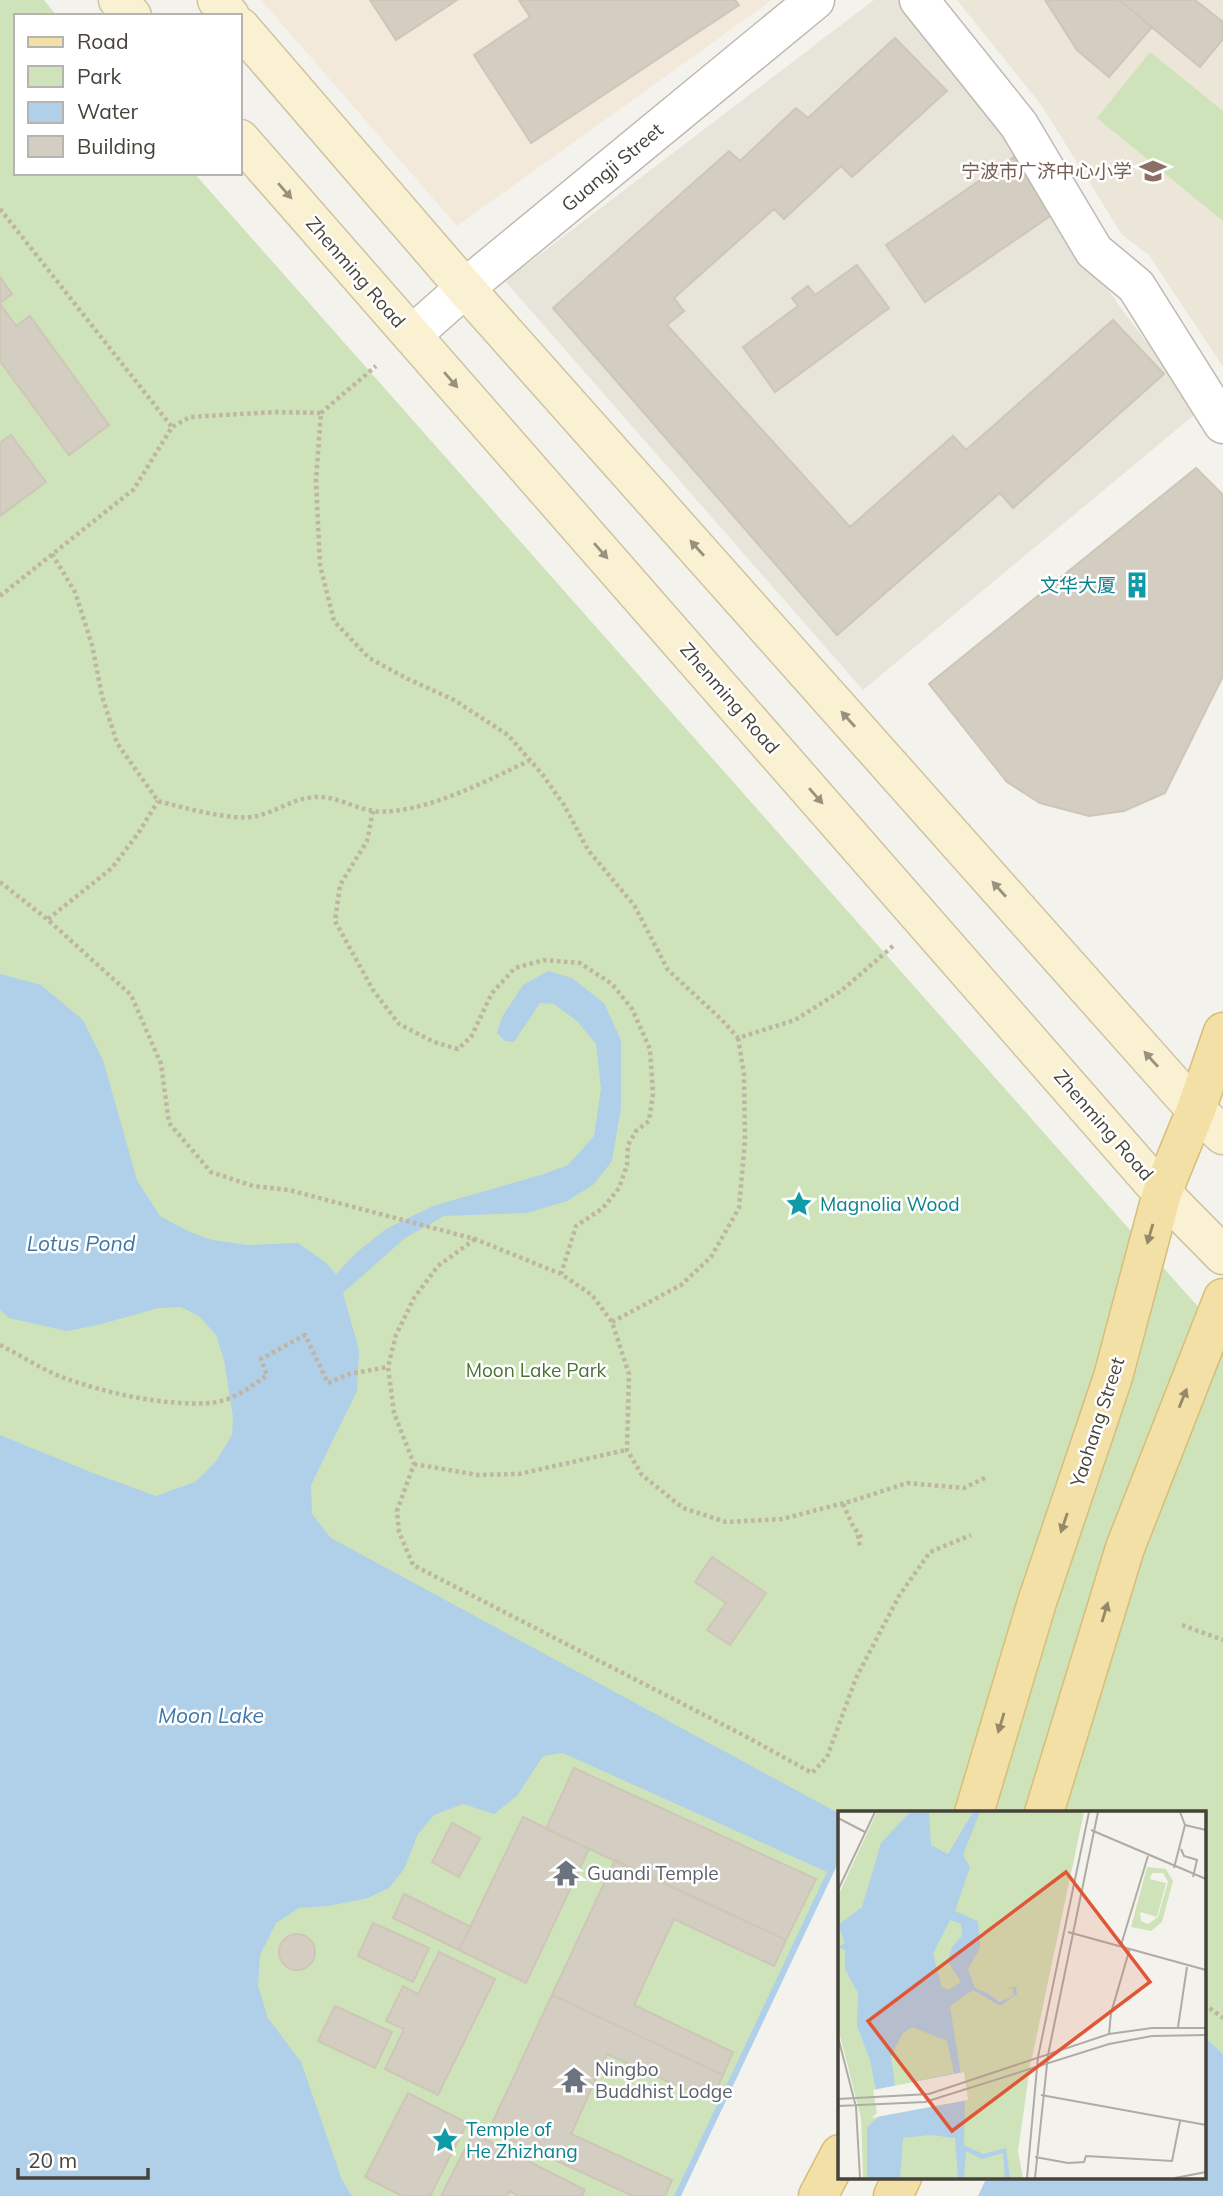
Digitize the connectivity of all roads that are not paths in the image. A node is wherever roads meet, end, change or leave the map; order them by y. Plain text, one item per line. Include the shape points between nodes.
1 (118, 0) edge
2 (217, 0) edge
3 (919, 0) edge
4 (812, 1) edge
5 (129, 14) edge
6 (228, 14) edge
7 (242, 29) edge
8 (242, 141) edge
9 (466, 288) junction
10 (412, 335) junction
11 (1223, 424) edge
12 (1223, 1032) edge
13 (1210, 1122) edge
14 (1162, 1193) junction
15 (1223, 1255) edge
16 (1223, 1298) edge
17 (975, 1811) edge
18 (1045, 1811) edge
19 (838, 2158) edge
20 (902, 2178) edge
21 (818, 2196) edge
22 (893, 2196) edge

1 - 5 main road
2 - 6 main road
3 - 11 street via 1019,125 1094,251 1136,286
4 - 9 street, Guangji Street
7 - 9 main road
8 -> 10 main road, Zhenming Road
9 - 10 street, Guangji Street
13 -> 9 main road
10 -> 14 main road, Zhenming Road
12 - 13 main road, Yaohang Street
13 - 14 main road, Yaohang Street
14 - 15 main road, Zhenming Road
14 -> 17 main road, Yaohang Street via 1113,1377
18 -> 16 main road via 1125,1548
19 - 21 main road
20 - 22 main road

